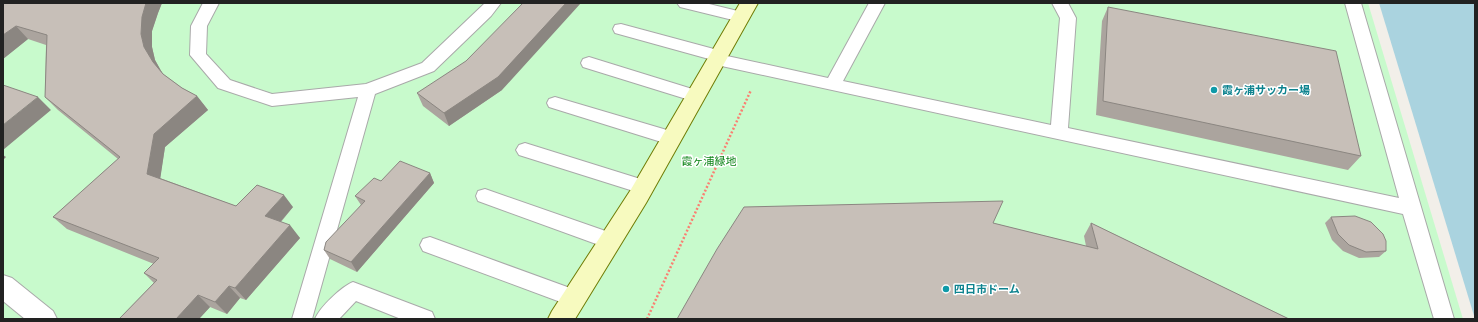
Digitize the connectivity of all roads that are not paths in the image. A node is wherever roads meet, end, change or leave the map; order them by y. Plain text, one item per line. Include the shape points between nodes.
1 (211, 3) edge
2 (493, 3) edge
3 (685, 3) edge
4 (877, 3) edge
5 (1060, 3) edge
6 (1353, 3) edge
7 (745, 10) edge
8 (621, 29) dead end
9 (718, 58) junction
10 (589, 63) dead end
11 (833, 85) junction
12 (368, 90) junction
13 (696, 96) junction
14 (555, 104) dead end
15 (1058, 133) junction
16 (671, 138) junction
17 (525, 150) dead end
18 (643, 187) junction
19 (485, 196) dead end
20 (1411, 208) junction
21 (610, 241) junction
22 (430, 245) dead end
23 (3, 286) edge
24 (574, 298) junction
25 (43, 319) edge
26 (302, 319) edge
27 (326, 319) edge
28 (425, 319) edge
29 (561, 319) edge
30 (1444, 319) edge

1 - 12 lane via 199,26 198,55 224,84 272,100
2 - 12 lane via 428,68
3 - 7 lane
4 - 11 lane
5 - 15 lane via 1068,18
6 - 20 lane
7 - 9 street
8 - 9 lane
9 - 11 lane
9 - 13 street
10 - 13 lane
11 - 15 lane
12 - 26 lane
13 - 16 street
14 - 16 lane
15 - 20 lane
16 - 18 street
17 - 18 lane
18 - 21 street
19 - 21 lane
20 - 30 lane
21 - 24 street
22 - 24 lane
23 - 25 street
24 - 29 street
27 - 28 lane via 353,291

